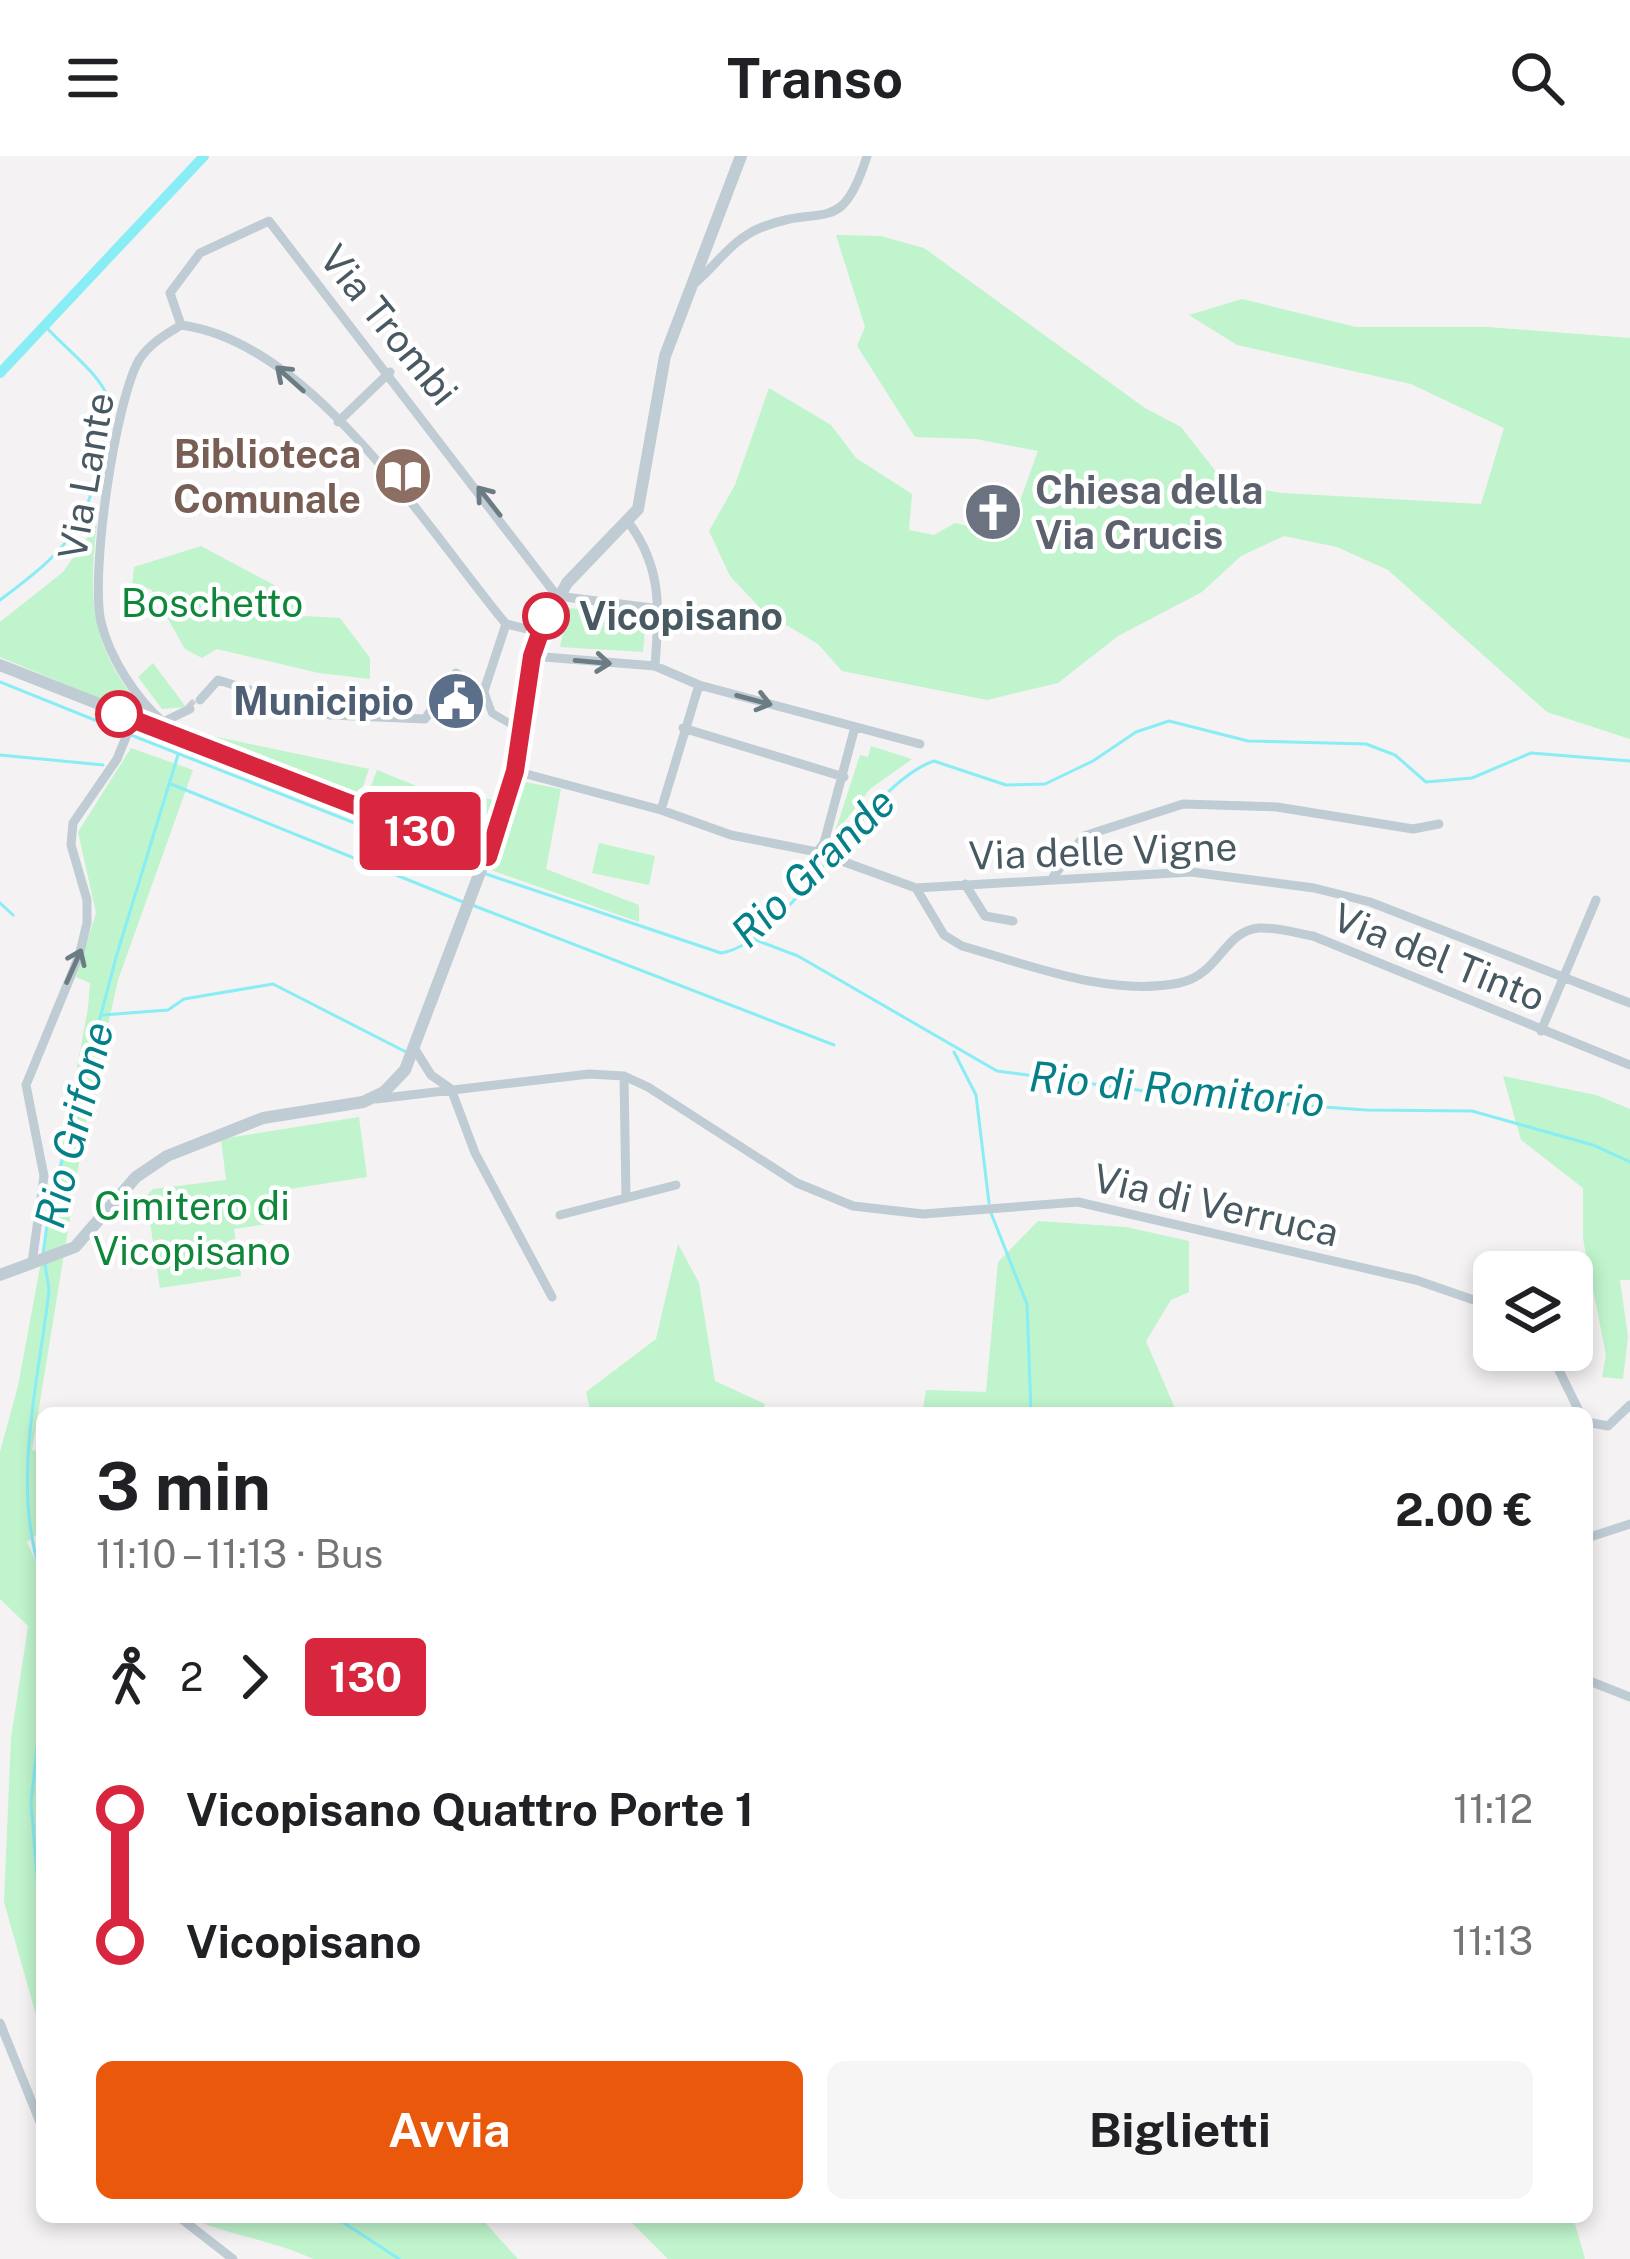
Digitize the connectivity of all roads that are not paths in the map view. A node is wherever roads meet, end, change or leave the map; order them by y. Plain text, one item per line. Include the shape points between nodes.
1 (741, 156) edge
2 (867, 156) edge
3 (691, 287) junction
4 (181, 325) junction
5 (390, 372) junction
6 (338, 422) junction
7 (191, 453) dead end
8 (211, 453) dead end
9 (629, 523) junction
10 (557, 596) junction
11 (660, 609) junction
12 (506, 624) junction
13 (539, 632) junction
14 (532, 656) junction
15 (0, 665) edge
16 (655, 667) junction
17 (699, 685) junction
18 (484, 691) junction
19 (200, 700) dead end
20 (190, 710) dead end
21 (131, 724) junction
22 (162, 726) junction
23 (855, 727) junction
24 (683, 728) junction
25 (521, 730) junction
26 (920, 744) dead end
27 (515, 771) junction
28 (844, 777) junction
29 (661, 810) junction
30 (1438, 824) dead end
31 (819, 853) junction
32 (486, 863) junction
33 (1053, 877) junction
34 (964, 884) junction
35 (916, 888) junction
36 (1596, 900) dead end
37 (1012, 921) dead end
38 (1565, 976) junction
39 (1630, 1003) edge
40 (1541, 1031) junction
41 (416, 1052) junction
42 (1630, 1066) edge
43 (405, 1070) junction
44 (430, 1075) junction
45 (624, 1076) junction
46 (451, 1089) junction
47 (418, 1091) junction
48 (363, 1102) junction
49 (676, 1185) dead end
50 (626, 1198) junction
51 (560, 1215) dead end
52 (32, 1263) junction
53 (0, 1275) edge
54 (552, 1297) dead end
55 (1473, 1300) edge
56 (1559, 1371) edge
57 (1630, 1405) edge
58 (1577, 1407) edge
59 (1593, 1423) edge
60 (1630, 1524) edge
61 (1593, 1536) edge
62 (1593, 1683) edge
63 (1630, 1697) edge
64 (0, 2023) edge
65 (36, 2112) edge
66 (186, 2223) edge
67 (233, 2259) edge

1 - 3 street
2 - 3 street via 857,190 837,211 759,228
3 - 9 street via 664,356 646,485
4 - 5 street, Via Trombi via 170,293 200,253 269,221
6 -> 4 street via 268,360 226,336
4 - 22 street, Via Lante via 139,360 127,393 98,574 110,649
5 - 6 street
10 -> 5 street, Via Trombi
6 - 12 street
7 - 8 street
9 - 10 street
9 - 11 street via 652,559
10 - 11 street
10 - 13 street
11 - 16 street
12 - 13 street
12 - 18 street
13 - 14 street
14 -> 16 street
14 - 25 street
15 - 21 street
16 - 17 street
17 -> 23 street
17 - 24 street
18 - 19 street via 456,673 425,719 330,715 218,680
18 - 25 street via 492,713
20 - 22 street
21 - 22 street
52 -> 21 street via 45,1199 26,1084 85,939 87,900 73,823
22 - 32 street
23 - 26 street
23 - 28 street
24 - 28 street
24 - 29 street
25 - 27 street
27 - 29 street
27 - 32 street
28 - 31 street
29 - 31 street
30 - 33 street via 1413,829 1277,807 1183,804 1084,836
31 - 35 street
32 - 41 street
33 - 34 street, Via delle Vigne
33 - 38 street, Via delle Vigne via 1256,877 1370,902
34 - 35 street, Via delle Vigne
34 - 37 street via 985,916
35 - 40 street, Via del Tinto via 944,935 962,946 1114,985 1205,975 1241,933 1279,930 1346,948
36 - 38 street
38 - 39 street, Via delle Vigne
38 - 40 street
40 - 42 street, Via del Tinto
41 - 43 street
41 - 44 street
43 - 44 street
43 - 47 street
43 - 48 street
44 - 46 street
45 - 46 street
45 - 50 street
45 - 55 street, Via di Verruca via 837,1201 908,1214 1078,1202
46 - 47 street
46 - 54 street via 475,1153
47 - 48 street
48 - 52 street via 263,1118 185,1147 136,1177 79,1244
49 - 50 street
50 - 51 street
52 - 53 street
56 - 58 street
57 - 59 street via 1608,1426
60 - 61 street
62 - 63 street
64 - 65 street
66 - 67 street

